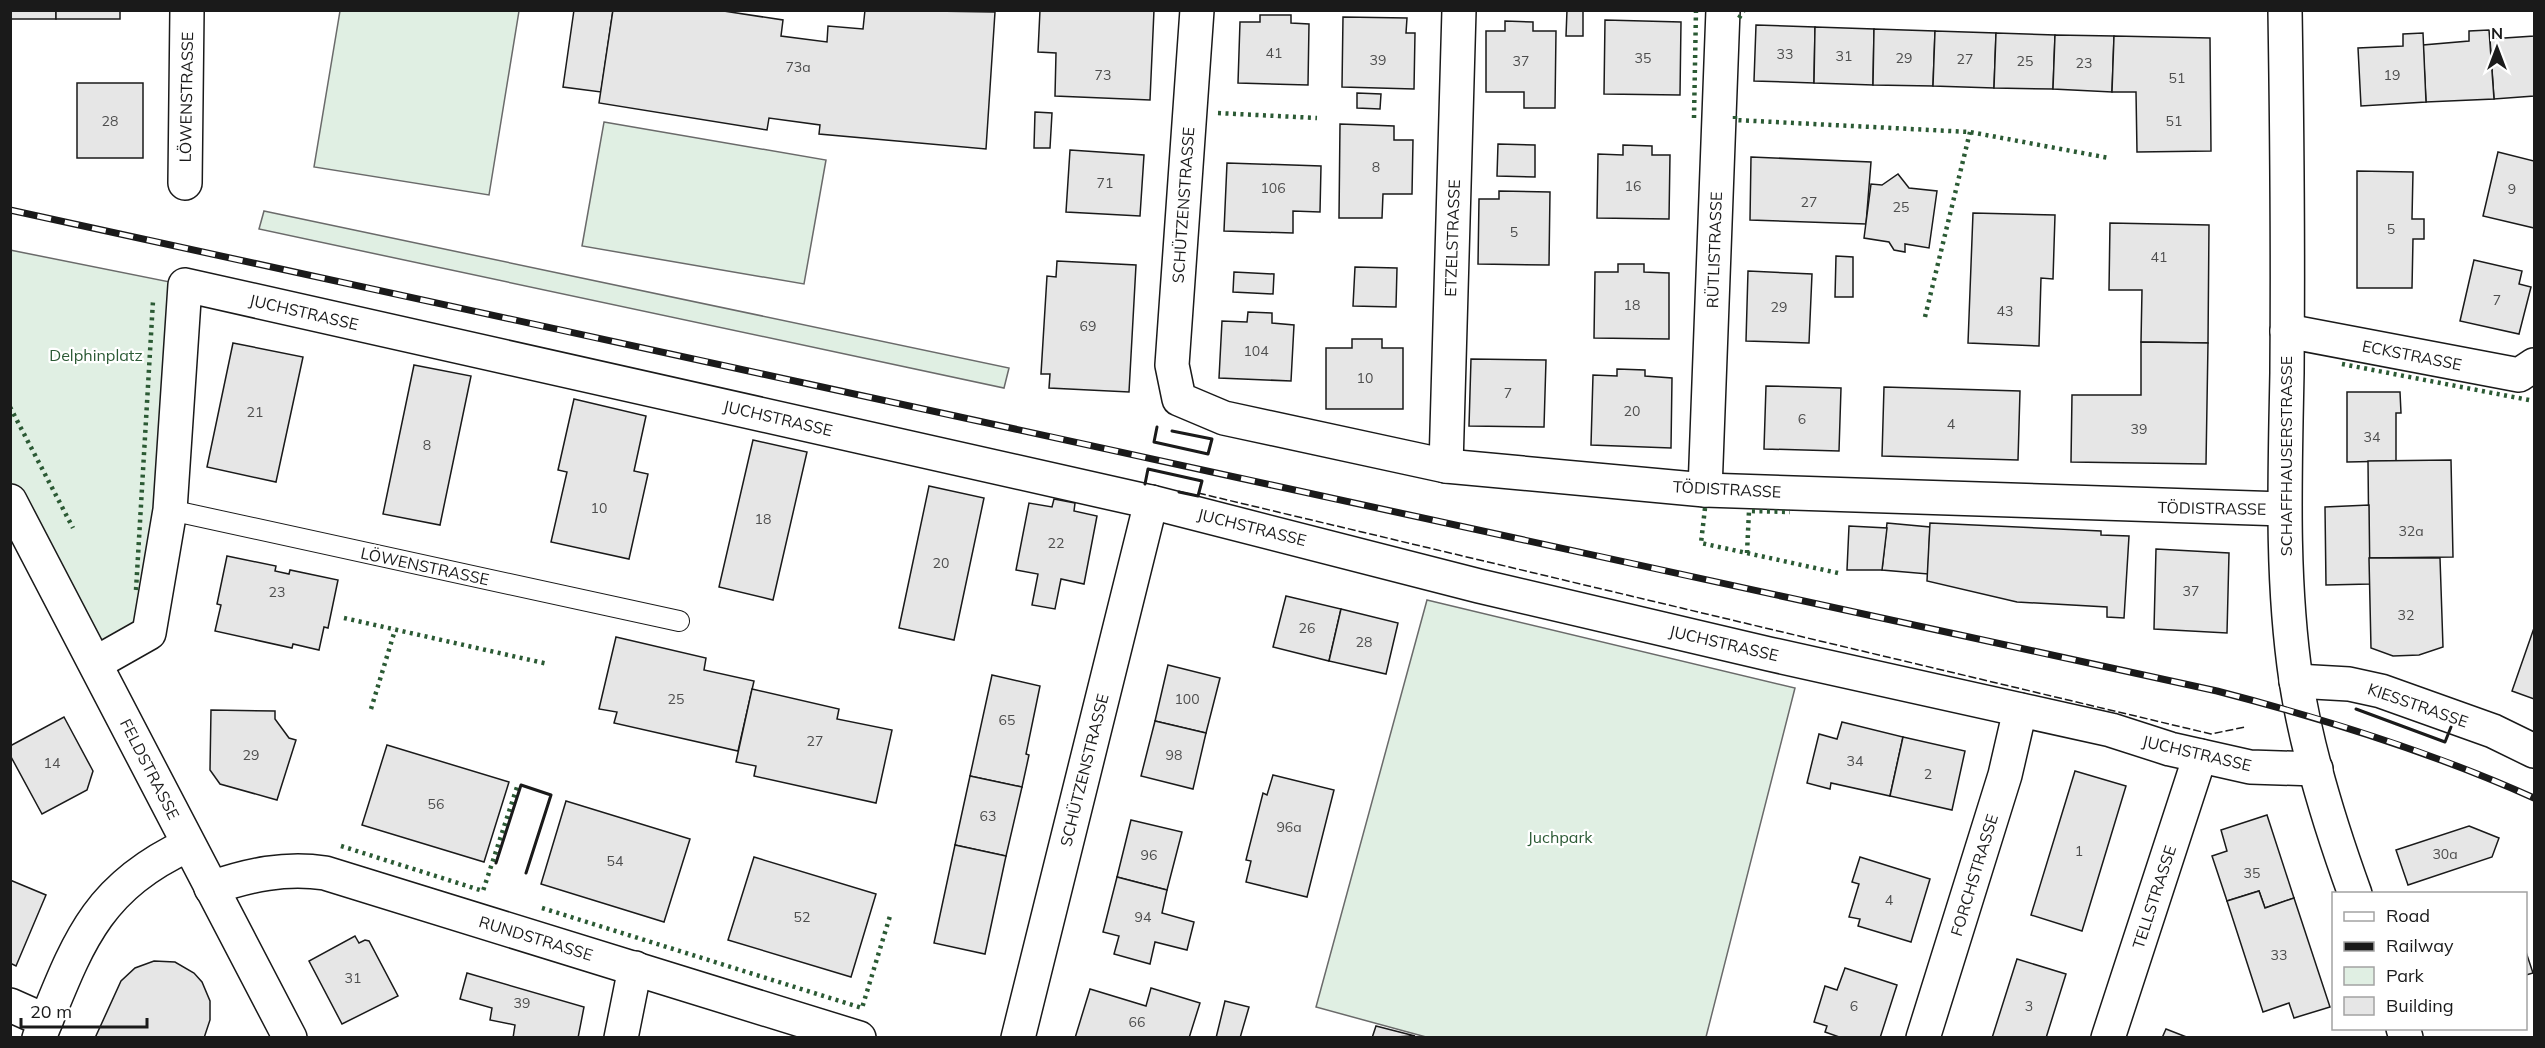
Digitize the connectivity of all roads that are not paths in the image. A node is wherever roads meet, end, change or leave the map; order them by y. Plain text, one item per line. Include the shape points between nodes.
1 (187, 10) edge
2 (1197, 10) edge
3 (1459, 10) edge
4 (1723, 10) edge
5 (2285, 10) edge
6 (185, 183) dead end
7 (2287, 331) junction
8 (2535, 365) edge
9 (1179, 399) joint
10 (1446, 466) junction
11 (1705, 490) junction
12 (10, 501) edge
13 (1151, 502) junction
14 (2284, 509) junction
15 (170, 510) junction
16 (679, 621) dead end
17 (96, 663) junction
18 (2296, 681) junction
19 (2020, 710) junction
20 (2535, 751) edge
21 (2200, 756) junction
22 (2316, 769) junction
23 (188, 844) junction
24 (211, 888) junction
25 (2354, 892) edge
26 (635, 968) junction
27 (10, 1005) edge
28 (43, 1029) edge
29 (290, 1038) edge
30 (621, 1038) edge
31 (859, 1038) edge
32 (1018, 1038) edge
33 (1923, 1038) edge
34 (2108, 1038) edge

1 - 6 street, LÖWENSTRASSE
2 - 9 street, SCHÜTZENSTRASSE via 1172,365
3 - 10 street, ETZELSTRASSE
4 - 11 street, RÜTLISTRASSE
5 - 7 street, SCHAFFHAUSERSTRASSE
7 - 8 street, ECKSTRASSE via 2519,375
7 - 14 street, SCHAFFHAUSERSTRASSE
9 - 10 street, TÖDISTRASSE via 1224,418
10 - 11 street, TÖDISTRASSE
11 - 14 street, TÖDISTRASSE
12 - 17 street, FELDSTRASSE
13 - 15 street, JUCHSTRASSE via 185,285
13 - 19 street, JUCHSTRASSE via 1503,591
13 - 32 street, SCHÜTZENSTRASSE
14 - 18 street, SCHAFFHAUSERSTRASSE via 2287,604
15 - 16 lane, LÖWENSTRASSE
15 - 17 street via 149,633
17 - 23 street, FELDSTRASSE
18 - 20 street, KIESSTRASSE via 2349,684 2381,691 2493,731
18 - 22 street, SCHAFFHAUSERSTRASSE
19 - 21 street, JUCHSTRASSE
19 - 33 street, FORCHSTRASSE via 2005,775
21 - 22 street, JUCHSTRASSE via 2250,767
21 - 34 street, TELLSTRASSE
22 - 25 street, SCHAFFHAUSERSTRASSE
23 - 24 street, FELDSTRASSE
23 - 28 street via 140,870 100,910 82,939
24 - 26 street, RUNDSTRASSE via 270,872 325,873
24 - 29 street, FELDSTRASSE
26 - 30 street
26 - 31 street, RUNDSTRASSE
27 - 28 street

